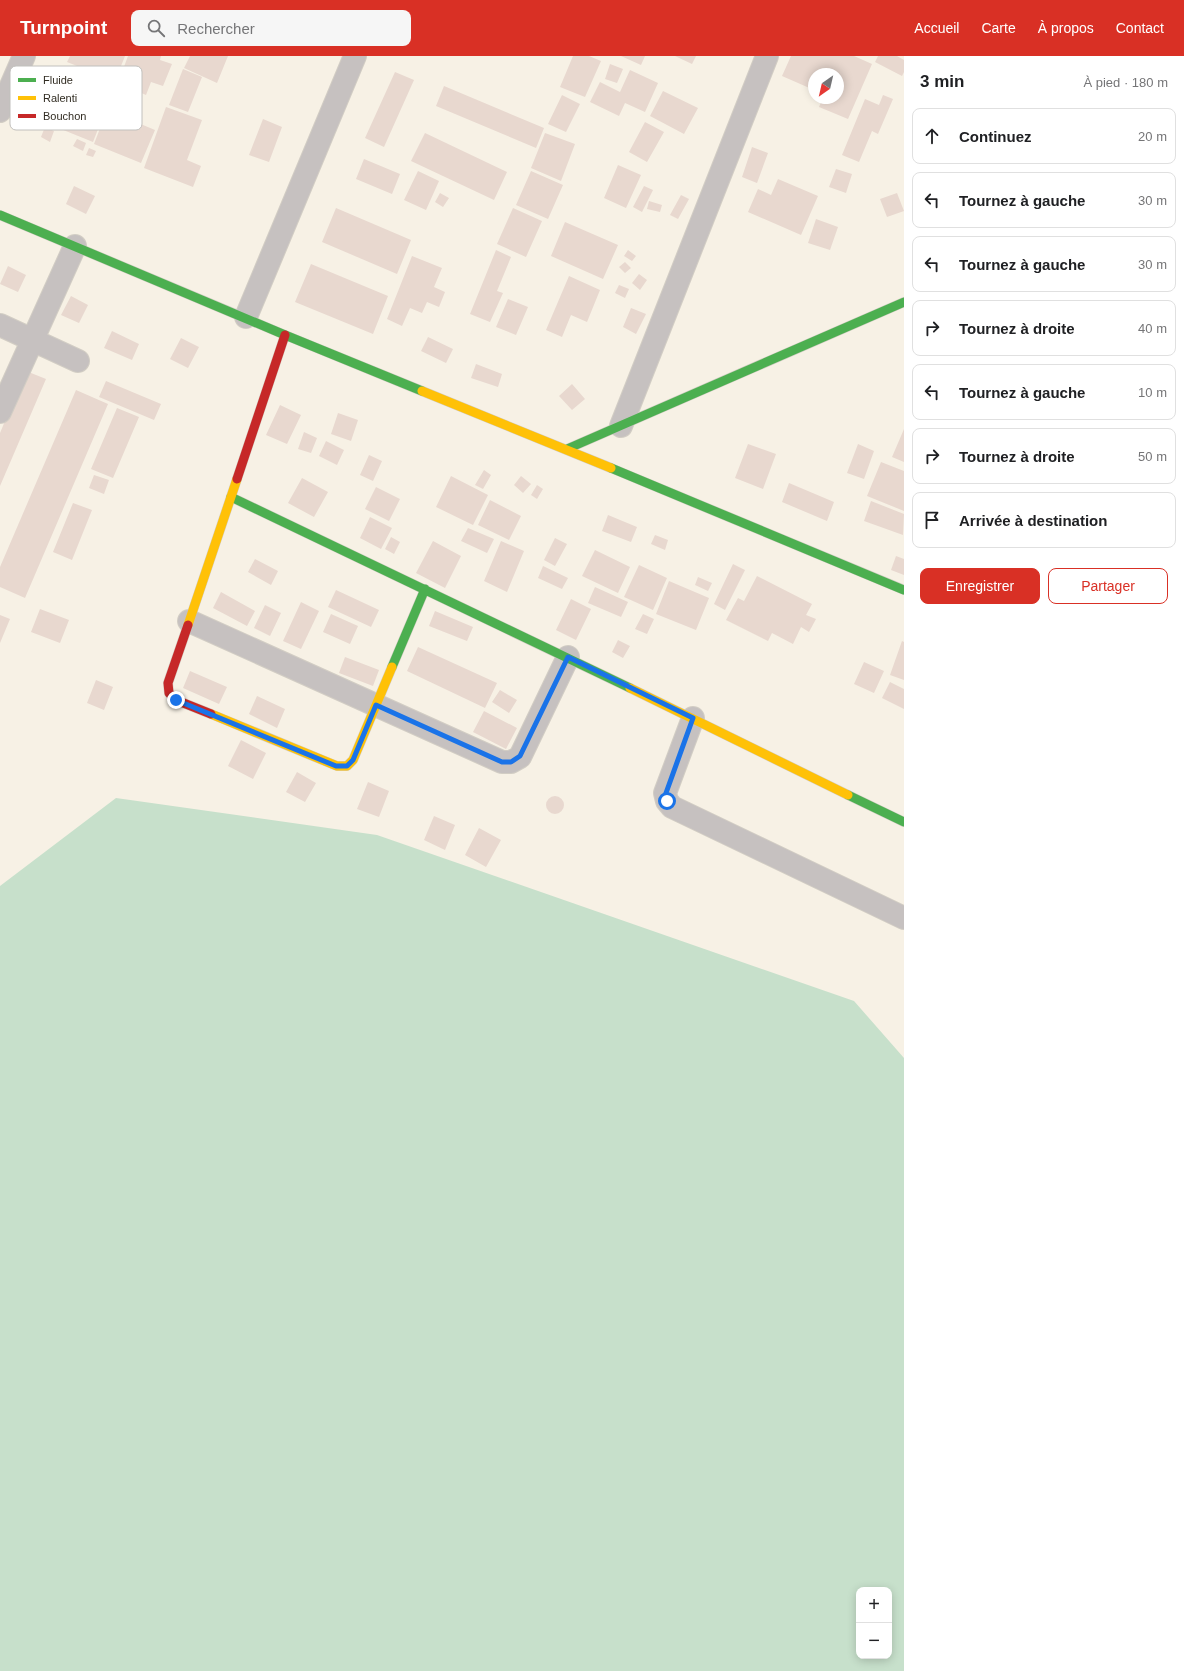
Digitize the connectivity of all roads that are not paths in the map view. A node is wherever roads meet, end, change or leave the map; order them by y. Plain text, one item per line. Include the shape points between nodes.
1 (24, 56) edge
2 (355, 56) edge
3 (767, 56) edge
4 (20, 66) edge
5 (10, 88) edge
6 (0, 111) edge
7 (0, 215) edge
8 (75, 246) junction
9 (904, 302) edge
10 (246, 317) junction
11 (0, 325) edge
12 (285, 335) junction
13 (33, 339) junction
14 (78, 361) dead end
15 (0, 412) edge
16 (621, 426) junction
17 (568, 449) junction
18 (231, 498) junction
19 (425, 589) junction
20 (904, 590) edge
21 (189, 621) junction
22 (568, 657) junction
23 (376, 705) junction
24 (693, 718) junction
25 (904, 822) edge
26 (904, 918) edge

1 - 4 street
2 - 10 street
3 - 16 street
5 - 6 street
7 - 8 street
8 - 10 street
8 - 13 street
9 - 16 street
10 - 12 street
11 - 13 street
12 - 17 street
12 - 18 street
13 - 14 street
13 - 15 street
16 - 17 street
17 - 20 street
18 - 19 street
18 - 21 street
19 - 22 street
19 - 23 street
21 - 23 street
21 - 23 street via 168,682 169,693 176,700 336,766 347,766 353,760
22 - 23 street via 520,756 511,762 502,762
22 - 24 street
24 - 25 street
24 - 26 street via 666,793 667,801 672,807

